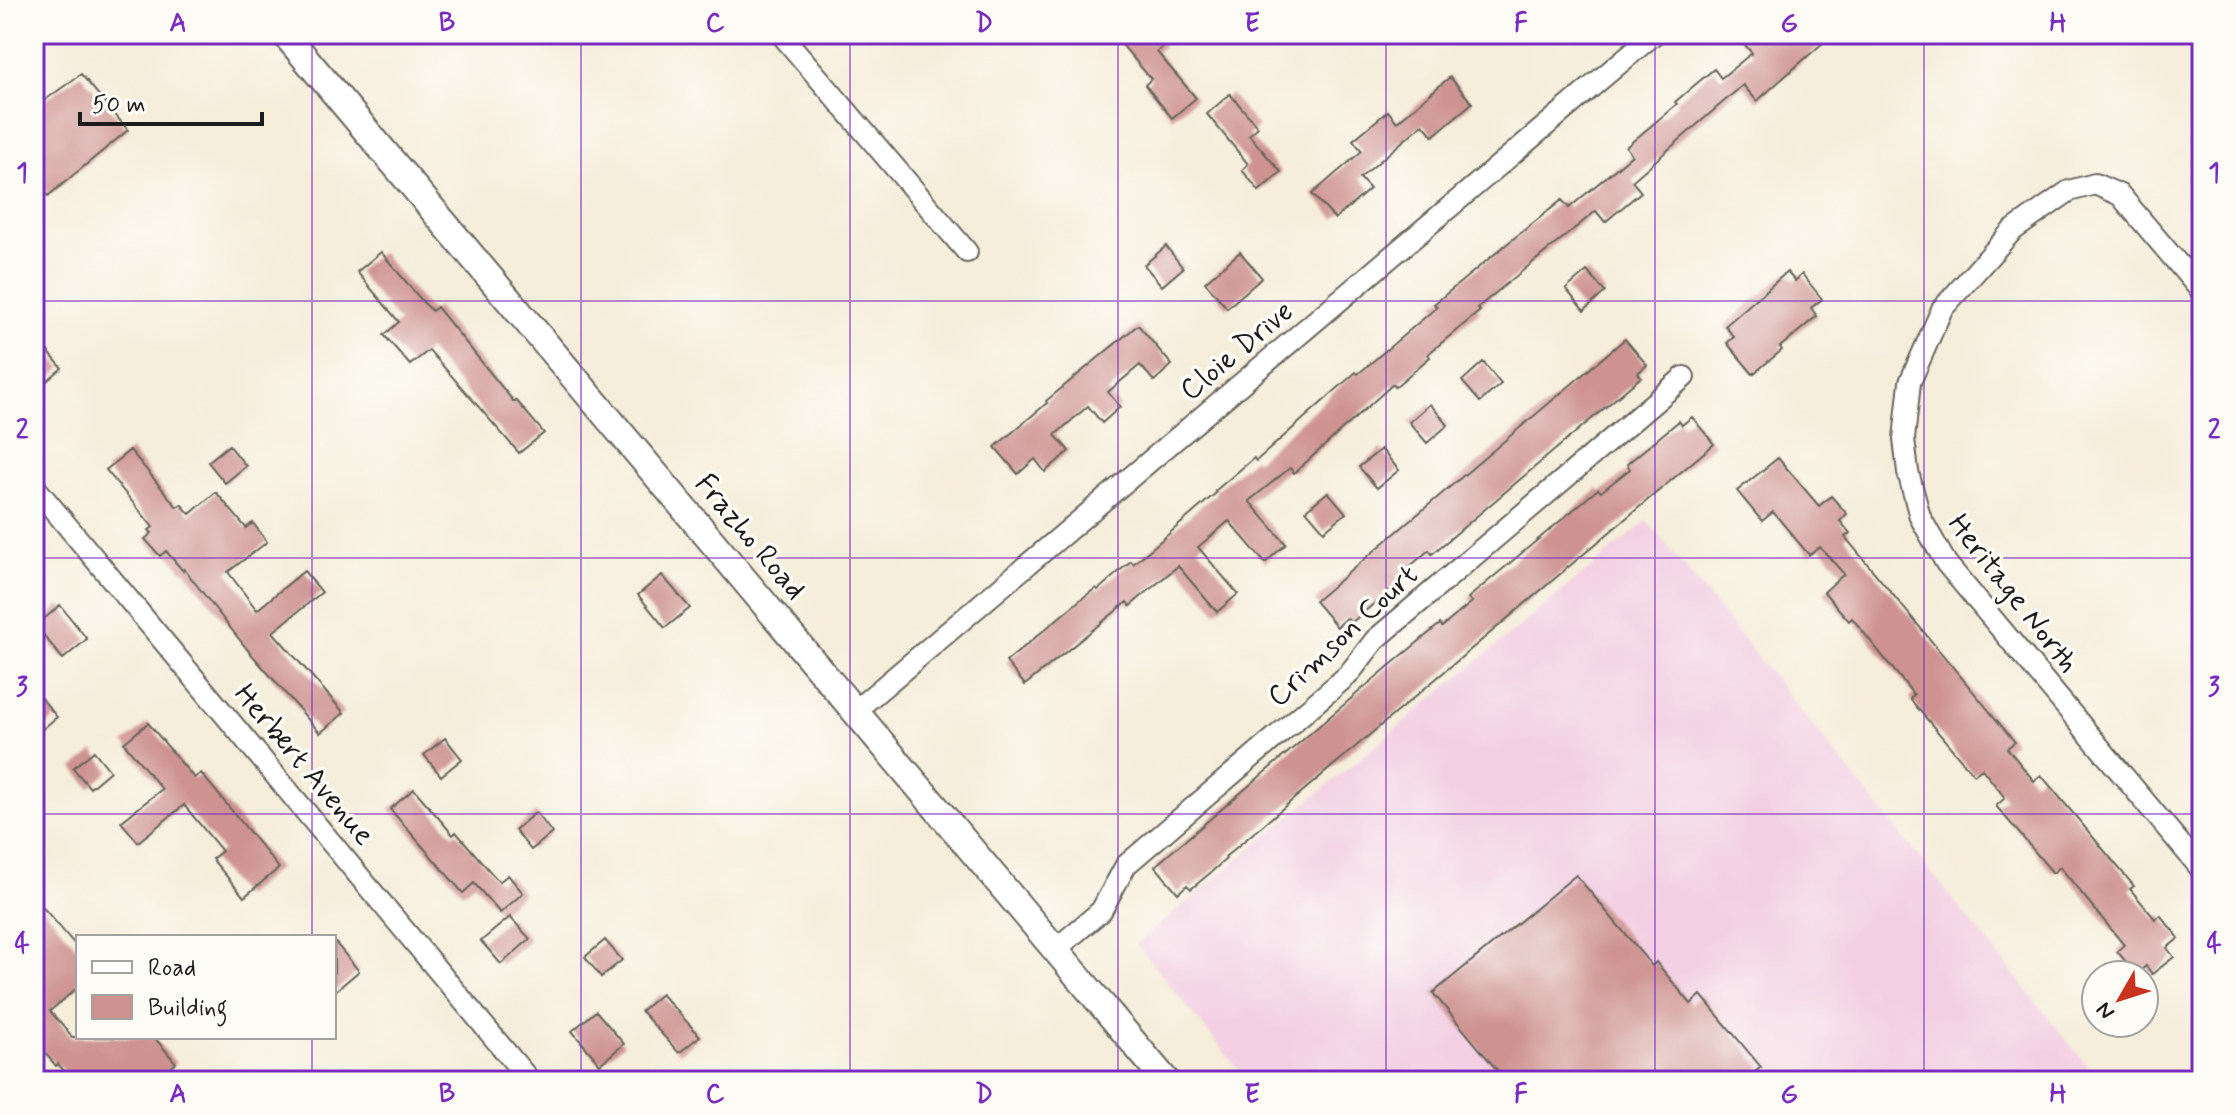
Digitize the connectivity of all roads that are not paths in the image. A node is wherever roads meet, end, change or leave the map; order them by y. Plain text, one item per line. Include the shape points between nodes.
1 (285, 34) edge
2 (781, 34) edge
3 (1654, 34) edge
4 (967, 252) dead end
5 (2202, 292) edge
6 (1684, 377) dead end
7 (34, 486) edge
8 (856, 710) junction
9 (2202, 870) edge
10 (1056, 949) junction
11 (530, 1081) edge
12 (1166, 1081) edge

1 - 8 street, Frazho Road
2 - 4 street
3 - 8 street, Cloie Drive
5 - 9 street, Heritage North via 2120,195 2095,184 2069,191 2012,231 1942,309 1910,382 1904,439 1915,502 1954,575
6 - 10 street, Crimson Court via 1375,640 1348,675 1126,865 1101,911
7 - 11 street, Herbert Avenue
8 - 10 street, Frazho Road
10 - 12 street, Frazho Road

